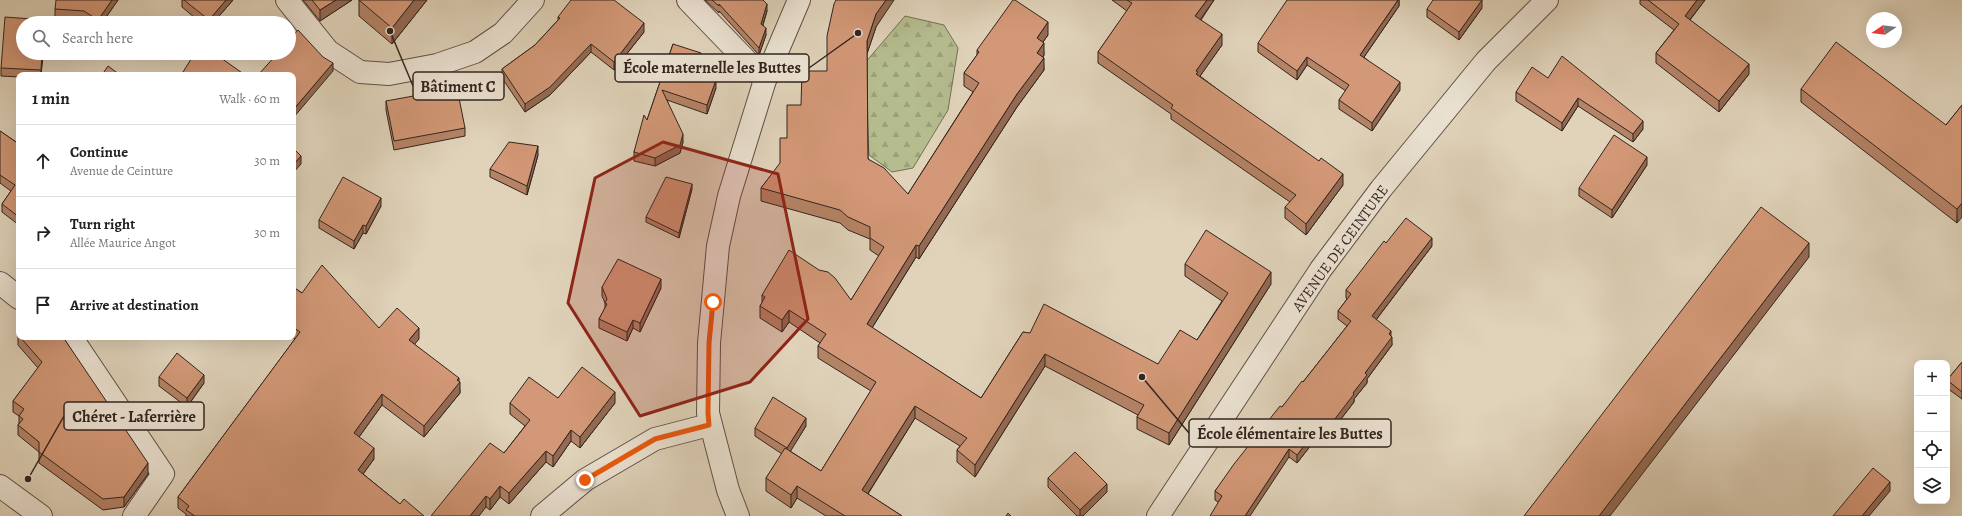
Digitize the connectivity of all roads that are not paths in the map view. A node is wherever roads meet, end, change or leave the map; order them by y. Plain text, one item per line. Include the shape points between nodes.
1 (287, 0) edge
2 (533, 0) edge
3 (688, 0) edge
4 (799, 0) edge
5 (1547, 0) edge
6 (765, 80) junction
7 (0, 284) edge
8 (16, 296) edge
9 (73, 340) edge
10 (709, 425) junction
11 (0, 486) edge
12 (41, 516) edge
13 (134, 516) edge
14 (542, 516) edge
15 (738, 516) edge
16 (1158, 516) edge

1 - 2 street via 328,51 360,72 389,74 437,65 475,52 503,33
3 - 6 street
4 - 6 street
5 - 16 street, AVENUE DE CEINTURE via 1486,60 1381,189 1321,269
6 - 10 street via 729,196 718,246 709,343
7 - 8 street
9 - 13 street via 164,474
10 - 14 street via 655,439 585,480
10 - 15 street
11 - 12 street

